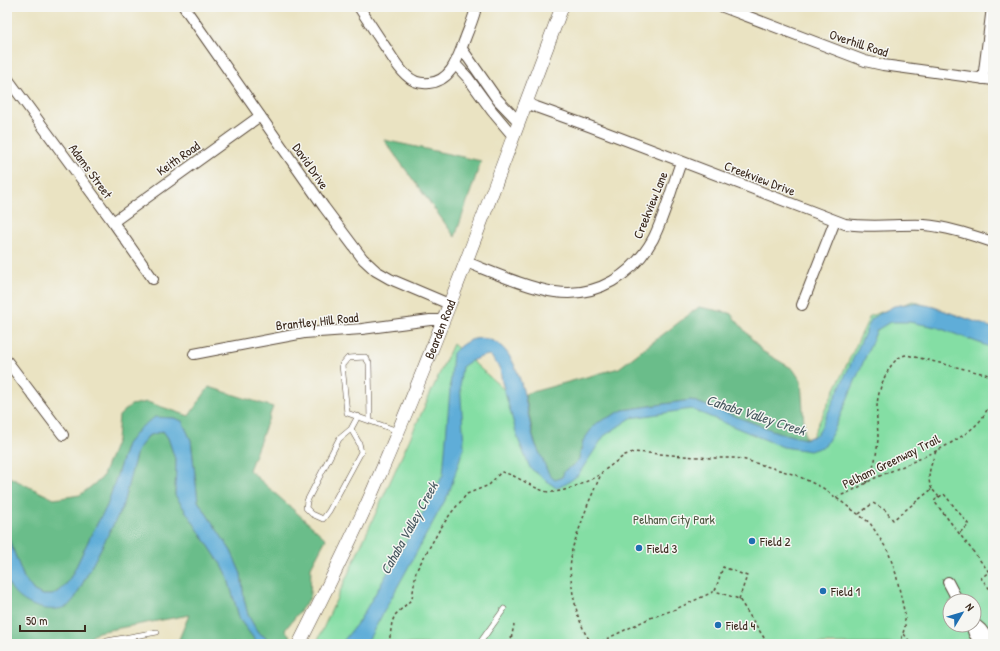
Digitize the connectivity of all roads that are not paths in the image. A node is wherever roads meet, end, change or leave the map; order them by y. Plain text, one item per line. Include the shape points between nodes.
1 (184, 7) edge
2 (359, 7) edge
3 (476, 7) edge
4 (562, 7) edge
5 (723, 7) edge
6 (992, 7) edge
7 (462, 49) junction
8 (455, 64) junction
9 (7, 78) edge
10 (988, 79) edge
11 (525, 103) junction
12 (260, 116) junction
13 (518, 122) junction
14 (513, 136) junction
15 (681, 162) junction
16 (835, 221) junction
17 (113, 222) junction
18 (993, 242) edge
19 (466, 262) junction
20 (153, 279) dead end
21 (449, 304) junction
22 (802, 305) dead end
23 (443, 320) junction
24 (194, 354) dead end
25 (7, 361) edge
26 (358, 416) junction
27 (370, 421) junction
28 (351, 429) junction
29 (398, 430) junction
30 (63, 435) dead end
31 (948, 582) dead end
32 (954, 593) edge
33 (504, 609) dead end
34 (982, 630) edge
35 (157, 632) dead end
36 (974, 633) edge
37 (300, 643) edge
38 (102, 644) edge
39 (479, 644) edge
40 (981, 644) edge
41 (992, 644) edge

1 - 12 street, David Drive
2 - 8 street via 410,79 427,84 438,81 446,77
3 - 7 street
4 - 11 street, Bearden Road
5 - 10 street, Overhill Road via 865,61
6 - 10 street
7 - 8 street
7 - 13 street via 497,99
8 - 14 street
9 - 17 street, Adams Street
11 - 13 street, Bearden Road
11 - 15 street, Creekview Drive
12 - 17 street, Keith Road
12 - 21 street, David Drive via 363,259 390,279
13 - 14 street, Bearden Road
14 - 19 street, Bearden Road
15 - 16 street, Creekview Drive
15 - 19 street, Creekview Lane via 652,239 631,269 605,286 574,293 555,292
16 - 18 street, Creekview Drive via 880,227 934,226
16 - 22 street
17 - 20 street, Adams Street
19 - 21 street, Bearden Road
21 - 23 street, Bearden Road
23 - 24 street, Brantley Hill Road via 304,333
23 - 29 street, Bearden Road
25 - 30 street
26 - 27 lane
26 - 27 lane via 347,412 342,365 348,358 365,357 369,363
26 - 28 lane
27 - 29 lane
28 - 28 lane via 339,439 307,500 306,508 323,519 361,452
29 - 37 street, Bearden Road via 349,542
31 - 32 street
33 - 39 lane
34 - 41 street
35 - 38 lane
36 - 40 street

